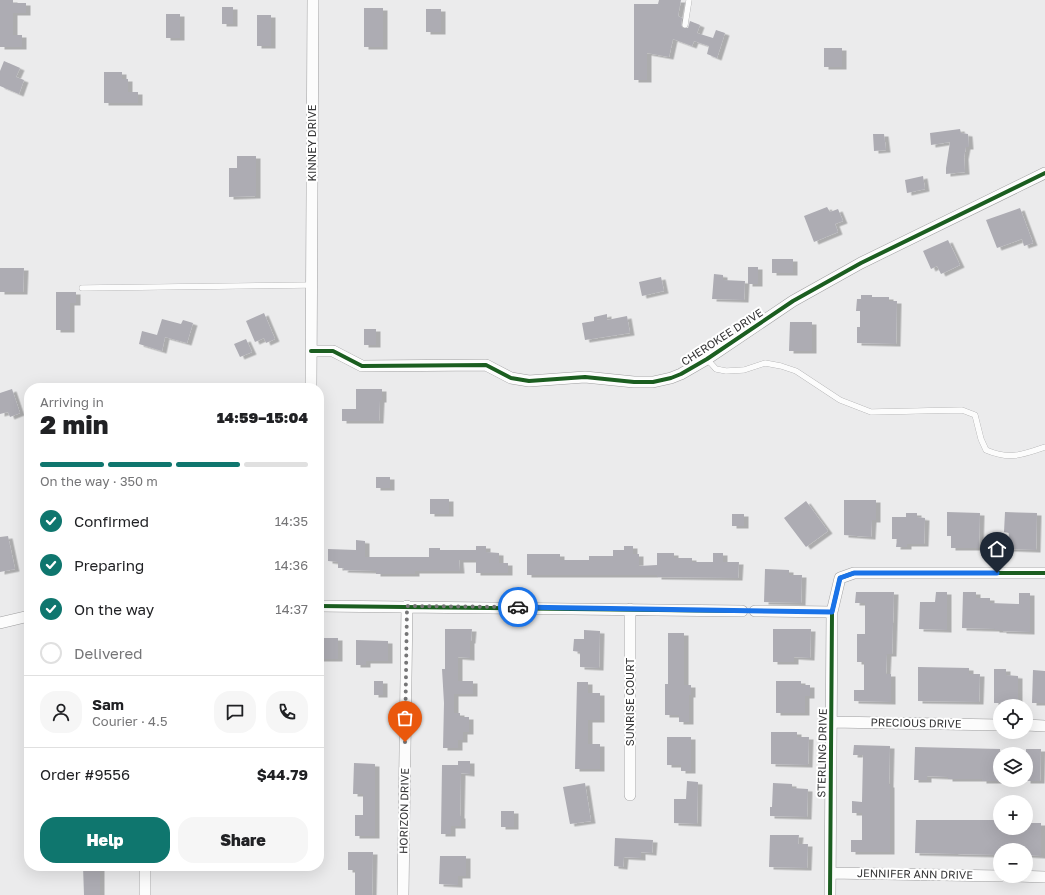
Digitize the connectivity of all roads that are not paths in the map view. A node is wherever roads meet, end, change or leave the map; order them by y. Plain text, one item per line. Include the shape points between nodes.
1 (313, 0) edge
2 (689, 0) edge
3 (685, 25) dead end
4 (1045, 173) edge
5 (312, 285) junction
6 (82, 288) dead end
7 (311, 351) junction
8 (707, 360) junction
9 (311, 383) edge
10 (1045, 447) edge
11 (1045, 573) edge
12 (324, 606) edge
13 (407, 606) junction
14 (630, 609) junction
15 (742, 610) joint
16 (755, 611) joint
17 (832, 612) junction
18 (24, 617) edge
19 (0, 623) edge
20 (831, 722) junction
21 (993, 725) edge
22 (1033, 725) edge
23 (1045, 726) edge
24 (630, 795) dead end
25 (145, 871) edge
26 (830, 873) junction
27 (993, 876) edge
28 (1033, 876) edge
29 (1045, 876) edge
30 (145, 895) edge
31 (403, 895) edge
32 (830, 895) edge

1 - 5 street, KINNEY DRIVE
2 - 3 lane
4 - 8 street, CHEROKEE DRIVE via 854,267 792,301
5 - 6 lane
5 - 7 street, KINNEY DRIVE
7 - 8 street, CHEROKEE DRIVE via 333,351 362,366 486,365 511,378 529,381 585,377 654,382 681,374
7 - 9 street, KINNEY DRIVE
8 - 10 lane via 716,369 726,371 744,370 765,363 781,366 796,371 840,400 872,412 969,412 975,415 986,450 994,453 1009,456
11 - 17 street, STERLING DRIVE via 854,573 840,578
12 - 13 street
13 - 14 street
13 - 31 street, HORIZON DRIVE
14 - 15 street
14 - 24 street, SUNRISE COURT
15 - 16 lane
16 - 17 street
17 - 20 street, STERLING DRIVE
18 - 19 street
20 - 21 street, PRECIOUS DRIVE
20 - 26 street, STERLING DRIVE
22 - 23 street
25 - 30 street
26 - 27 street, JENNIFER ANN DRIVE
26 - 32 street, STERLING DRIVE
28 - 29 street

